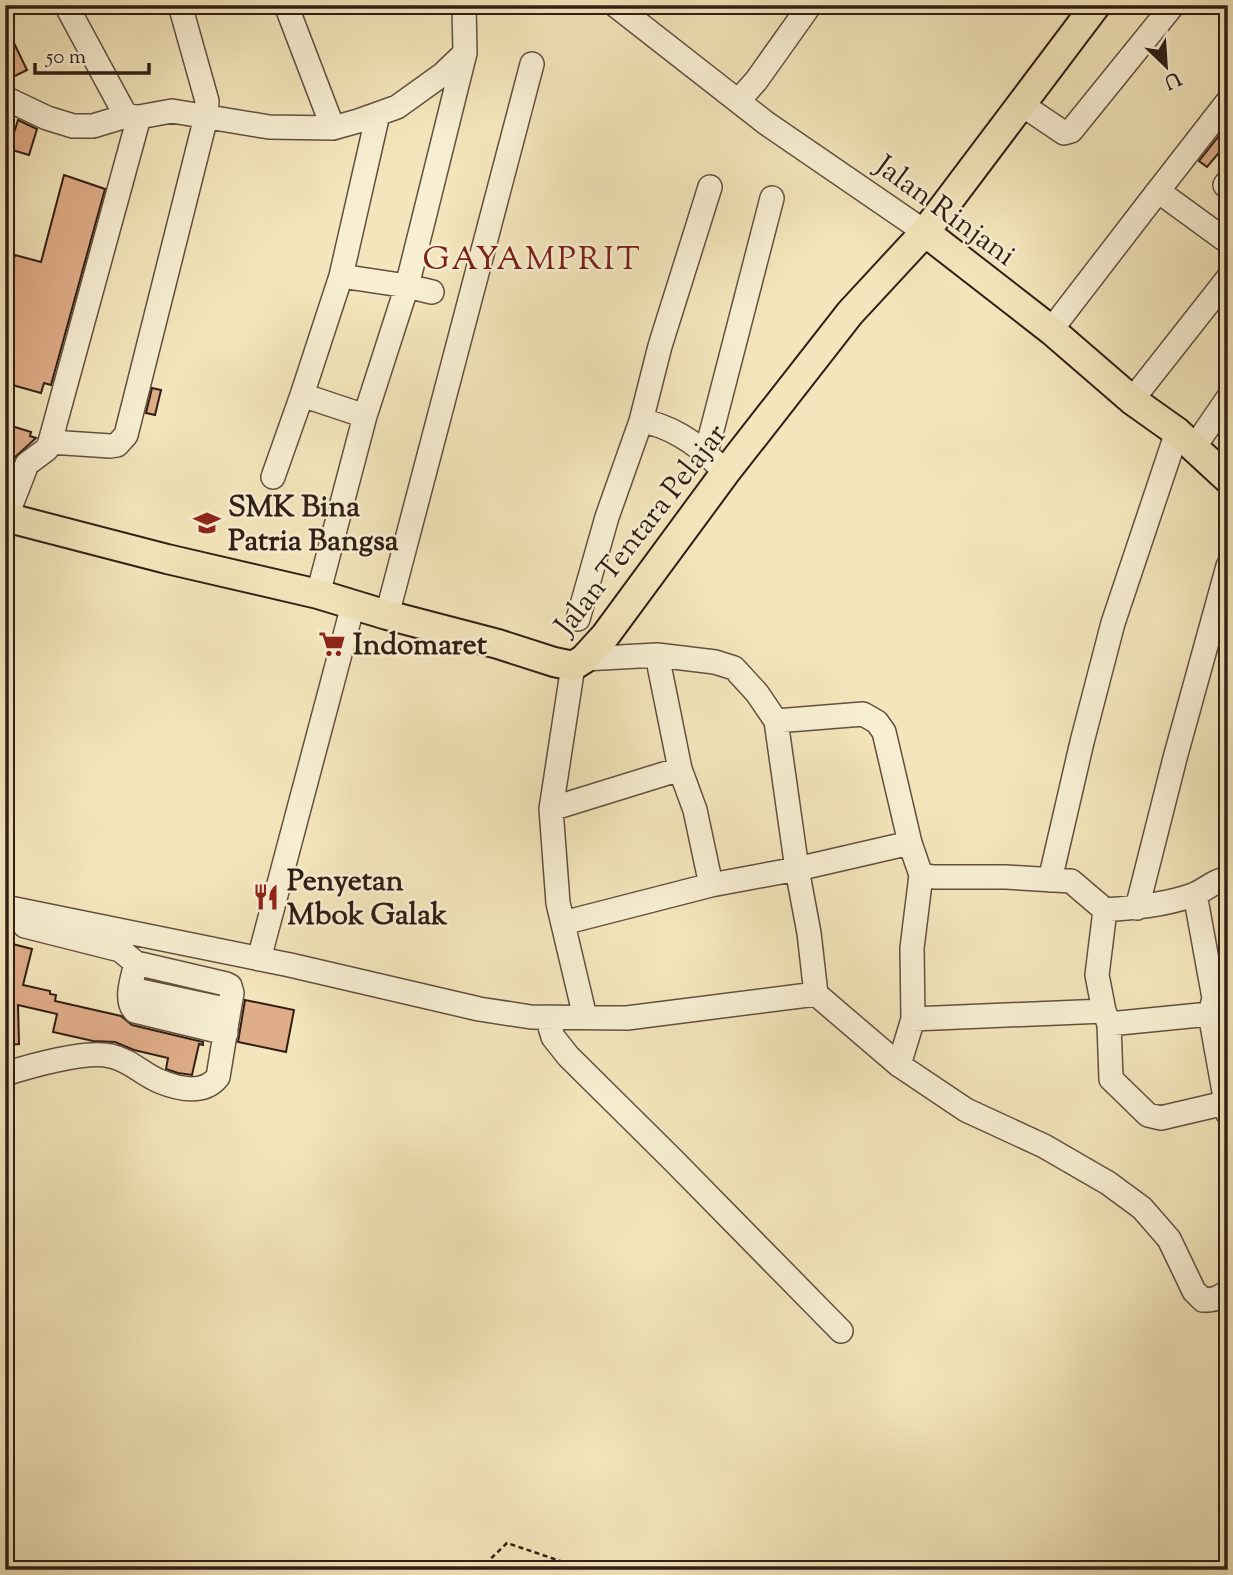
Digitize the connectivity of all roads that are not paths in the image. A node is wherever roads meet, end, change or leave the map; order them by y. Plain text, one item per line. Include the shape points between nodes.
1 (66, 5) edge
2 (180, 5) edge
3 (286, 5) edge
4 (464, 5) edge
5 (615, 5) edge
6 (810, 5) edge
7 (1096, 5) edge
8 (1173, 5) edge
9 (465, 53) junction
10 (532, 64) dead end
11 (5, 98) edge
12 (739, 100) junction
13 (1228, 101) edge
14 (1021, 104) junction
15 (377, 114) junction
16 (132, 117) junction
17 (206, 117) junction
18 (333, 128) junction
19 (709, 187) dead end
20 (1158, 191) junction
21 (772, 198) dead end
22 (925, 232) junction
23 (1228, 242) edge
24 (341, 276) junction
25 (1228, 278) edge
26 (407, 286) junction
27 (432, 292) dead end
28 (1051, 330) junction
29 (302, 395) junction
30 (1228, 398) edge
31 (1132, 400) junction
32 (365, 416) junction
33 (641, 421) junction
34 (1185, 440) junction
35 (50, 442) junction
36 (706, 453) junction
37 (725, 473) junction
38 (273, 477) dead end
39 (1228, 480) edge
40 (6, 518) edge
41 (1228, 566) edge
42 (318, 594) junction
43 (353, 605) junction
44 (387, 615) junction
45 (578, 619) dead end
46 (657, 655) junction
47 (578, 662) junction
48 (776, 720) junction
49 (680, 769) junction
50 (551, 809) junction
51 (910, 843) junction
52 (797, 869) junction
53 (921, 875) junction
54 (1228, 878) edge
55 (1050, 880) junction
56 (711, 884) junction
57 (1195, 894) junction
58 (5, 907) edge
59 (1137, 908) junction
60 (1105, 910) junction
61 (5, 920) edge
62 (563, 923) junction
63 (259, 959) junction
64 (136, 962) junction
65 (131, 989) junction
66 (816, 994) junction
67 (1217, 1002) edge
68 (229, 1010) junction
69 (547, 1017) junction
70 (585, 1017) junction
71 (1107, 1018) junction
72 (913, 1019) junction
73 (226, 1033) junction
74 (899, 1065) junction
75 (5, 1074) edge
76 (1226, 1108) edge
77 (1228, 1291) edge
78 (841, 1331) dead end

1 - 16 street
2 - 17 street via 206,101
3 - 18 street
4 - 9 street
5 - 12 street, Jalan Rinjani
6 - 12 street
7 - 14 main road, Jalan Tentara Pelajar
8 - 14 street via 1071,131 1064,133
9 - 15 street via 443,75 397,107
9 - 26 street
10 - 44 street
11 - 16 street via 73,126
12 - 22 street, Jalan Rinjani
13 - 20 street
14 - 22 main road, Jalan Tentara Pelajar
15 - 18 street
15 - 24 street
16 - 17 street via 172,111
16 - 35 street
17 - 18 street via 269,127
17 - 35 street via 126,435 110,446
19 - 33 street
20 - 23 street
20 - 28 street
21 - 36 street
22 - 28 main road, Jalan Rinjani
22 - 37 main road, Jalan Tentara Pelajar via 850,313
24 - 26 street
24 - 29 street
25 - 31 street
26 - 27 street
26 - 32 street
28 - 31 main road, Jalan Rinjani
29 - 32 street
29 - 38 street
30 - 34 street
31 - 34 main road, Jalan Rinjani
32 - 42 street
33 - 36 street via 664,426
33 - 45 street
34 - 39 main road, Jalan Rinjani
34 - 55 street via 1113,623
35 - 40 street via 27,464
36 - 37 street
37 - 47 main road, Jalan Tentara Pelajar via 606,636
40 - 42 main road, Jalan Tentara Pelajar
41 - 59 street
42 - 43 main road, Jalan Tentara Pelajar
43 - 44 main road, Jalan Tentara Pelajar
43 - 63 street
44 - 47 main road, Jalan Tentara Pelajar via 554,662
46 - 47 street
46 - 48 street via 734,668
46 - 49 street
47 - 50 street
48 - 51 street via 863,715 877,722 884,733
48 - 52 street
49 - 50 street
49 - 56 street via 695,810
50 - 62 street
51 - 52 street
51 - 53 street
52 - 56 street
52 - 66 street
53 - 55 street
53 - 72 street via 912,948
54 - 57 street
55 - 60 street via 1071,881
56 - 62 street
57 - 59 street
57 - 67 street
58 - 63 street
59 - 60 street
60 - 71 street via 1097,975
61 - 64 street via 120,950
62 - 70 street
63 - 69 street via 480,1009
64 - 65 street
64 - 68 street via 230,986
65 - 68 street
65 - 73 street via 129,1002 135,1011
66 - 70 street via 627,1018
66 - 74 street
67 - 71 street
67 - 76 street
68 - 73 street
69 - 70 street
69 - 78 street via 553,1037 568,1056
71 - 72 street
71 - 76 street via 1111,1079 1148,1115 1161,1118
72 - 74 street
73 - 75 street via 218,1077 198,1090 157,1080 111,1056 55,1060
74 - 77 street via 966,1110 1044,1146 1142,1208 1169,1239 1203,1300 1220,1298

